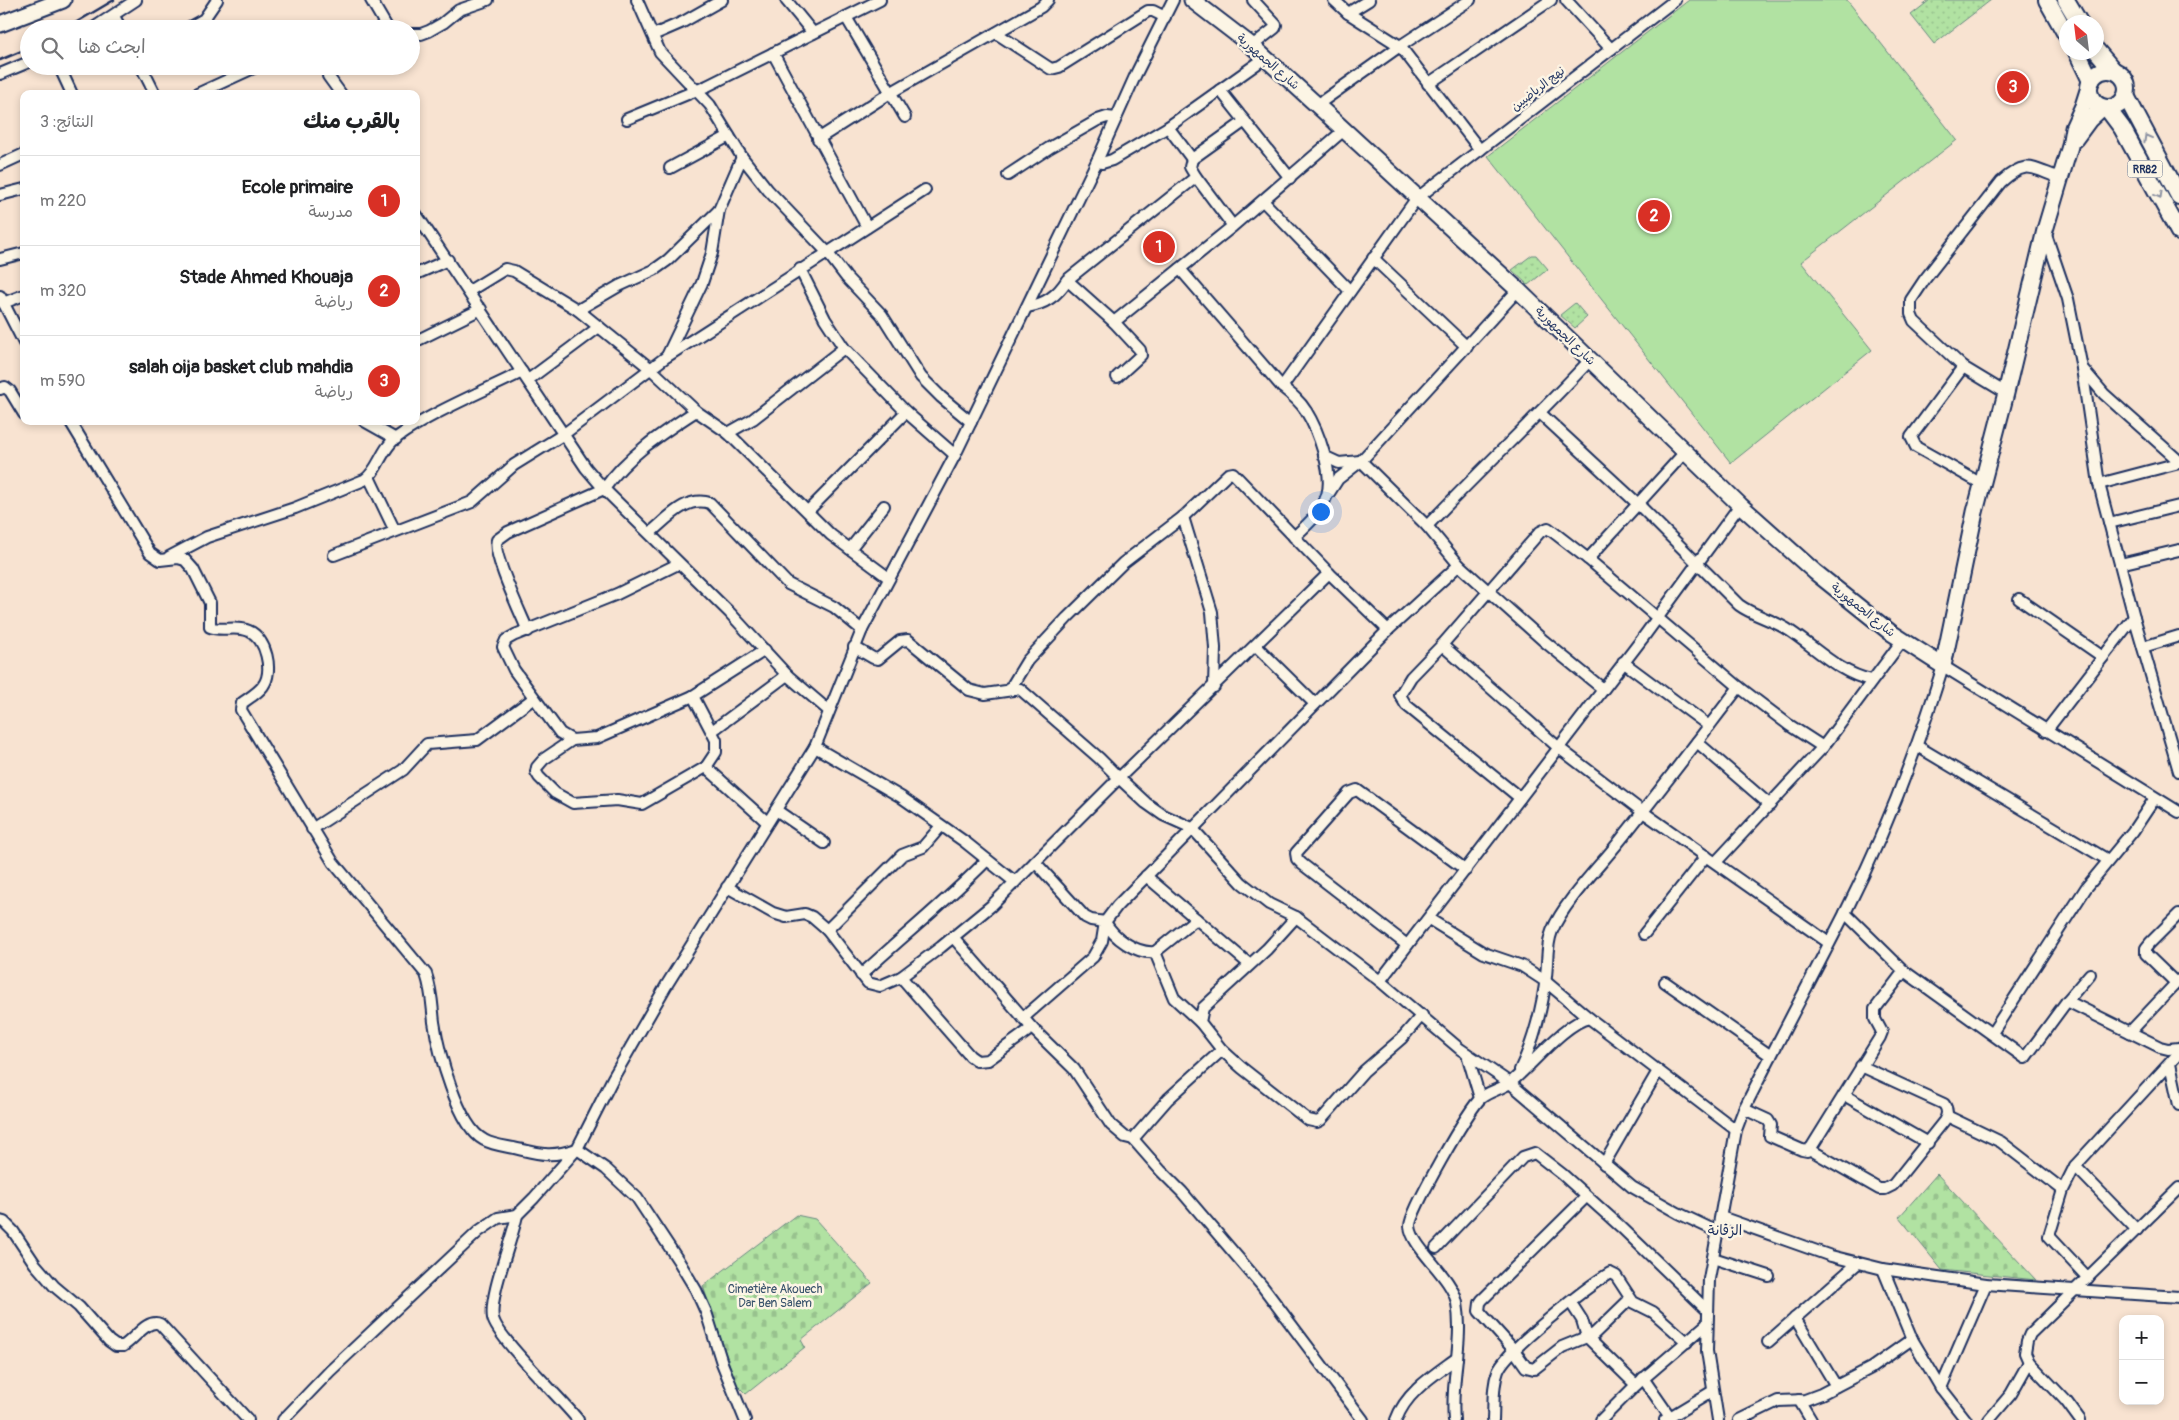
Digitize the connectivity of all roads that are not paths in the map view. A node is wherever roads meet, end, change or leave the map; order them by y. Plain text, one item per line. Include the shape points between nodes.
1 (63, 0) edge
2 (136, 0) edge
3 (217, 0) edge
4 (371, 0) edge
5 (488, 0) edge
6 (637, 0) edge
7 (722, 0) edge
8 (786, 0) edge
9 (1048, 0) edge
10 (1173, 0) edge
11 (1192, 0) edge
12 (1253, 0) edge
13 (1334, 0) edge
14 (1369, 0) edge
15 (1470, 0) edge
16 (1550, 0) edge
17 (1566, 0) edge
18 (1675, 0) edge
19 (2047, 0) edge
20 (2066, 0) edge
21 (873, 2) edge
22 (460, 5) edge
23 (1348, 13) junction
24 (2075, 15) edge
25 (114, 16) junction
26 (846, 17) junction
27 (1165, 17) junction
28 (107, 20) edge
29 (116, 20) edge
30 (202, 20) edge
31 (383, 20) edge
32 (2059, 21) edge
33 (0, 24) edge
34 (813, 33) junction
35 (996, 33) junction
36 (420, 34) edge
37 (652, 35) junction
38 (1252, 46) junction
39 (1400, 46) junction
40 (1611, 49) junction
41 (773, 53) junction
42 (1265, 58) junction
43 (2104, 59) edge
44 (2080, 60) edge
45 (20, 66) edge
46 (2113, 70) junction
47 (0, 74) edge
48 (63, 75) edge
49 (146, 75) edge
50 (238, 75) edge
51 (328, 75) edge
52 (2090, 83) junction
53 (1428, 84) junction
54 (70, 90) edge
55 (153, 90) edge
56 (206, 90) edge
57 (338, 90) edge
58 (1220, 90) junction
59 (697, 91) junction
60 (890, 93) junction
61 (2126, 96) junction
62 (1317, 105) junction
63 (2105, 108) junction
64 (905, 117) dead end
65 (1116, 118) junction
66 (627, 119) dead end
67 (1245, 121) junction
68 (1168, 127) junction
69 (1344, 130) junction
70 (729, 136) junction
71 (818, 139) junction
72 (2070, 146) junction
73 (1480, 150) junction
74 (20, 156) edge
75 (742, 157) junction
76 (1192, 159) junction
77 (1097, 161) junction
78 (0, 165) edge
79 (670, 168) dead end
80 (1008, 174) dead end
81 (1196, 177) junction
82 (1290, 178) junction
83 (2060, 178) junction
84 (20, 190) edge
85 (925, 190) dead end
86 (0, 195) edge
87 (2179, 196) edge
88 (1416, 199) junction
89 (1263, 201) junction
90 (719, 210) junction
91 (420, 220) edge
92 (1233, 226) junction
93 (867, 227) junction
94 (2045, 230) junction
95 (2179, 232) edge
96 (827, 252) junction
97 (20, 254) edge
98 (1373, 258) junction
99 (0, 259) edge
100 (448, 260) junction
101 (800, 269) junction
102 (1180, 269) junction
103 (420, 272) edge
104 (1067, 280) junction
105 (1518, 290) junction
106 (469, 291) junction
107 (1350, 291) junction
108 (20, 296) edge
109 (2, 300) edge
110 (1027, 307) junction
111 (481, 309) junction
112 (578, 310) junction
113 (1114, 322) junction
114 (599, 326) junction
115 (20, 335) edge
116 (420, 339) edge
117 (1466, 347) junction
118 (844, 348) junction
119 (666, 357) junction
120 (1590, 360) junction
121 (1964, 368) junction
122 (2082, 368) junction
123 (651, 369) junction
124 (525, 376) junction
125 (1117, 377) dead end
126 (1282, 387) junction
127 (0, 388) edge
128 (2006, 392) junction
129 (20, 407) edge
130 (696, 411) junction
131 (906, 412) junction
132 (1540, 414) junction
133 (420, 420) edge
134 (971, 422) junction
135 (72, 425) edge
136 (371, 425) edge
137 (413, 425) edge
138 (728, 433) junction
139 (564, 434) junction
140 (396, 439) junction
141 (1685, 452) junction
142 (955, 455) junction
143 (1324, 456) junction
144 (1361, 460) junction
145 (2179, 462) edge
146 (369, 476) junction
147 (1982, 484) junction
148 (2099, 484) junction
149 (604, 489) junction
150 (1327, 496) junction
151 (1638, 504) junction
152 (1740, 505) junction
153 (884, 506) dead end
154 (2179, 506) edge
155 (808, 511) junction
156 (1183, 517) junction
157 (2109, 523) junction
158 (1427, 526) junction
159 (395, 531) junction
160 (650, 533) junction
161 (1294, 537) junction
162 (850, 549) junction
163 (2178, 552) edge
164 (334, 555) dead end
165 (167, 558) junction
166 (1588, 559) junction
167 (1699, 563) junction
168 (678, 564) junction
169 (2120, 564) junction
170 (1459, 565) junction
171 (1329, 573) junction
172 (889, 578) junction
173 (1488, 591) junction
174 (2020, 599) dead end
175 (1658, 617) junction
176 (2134, 617) junction
177 (862, 630) junction
178 (1388, 630) junction
179 (528, 631) junction
180 (1950, 636) junction
181 (2179, 636) edge
182 (1902, 641) junction
183 (1442, 645) junction
184 (1256, 646) junction
185 (2143, 646) junction
186 (854, 647) junction
187 (765, 650) junction
188 (1916, 650) junction
189 (2103, 657) junction
190 (1624, 662) junction
191 (1943, 666) junction
192 (787, 675) junction
193 (1871, 680) junction
194 (1214, 687) junction
195 (1739, 687) junction
196 (1603, 689) junction
197 (1010, 690) junction
198 (693, 696) junction
199 (534, 698) junction
200 (1315, 704) junction
201 (828, 710) junction
202 (1709, 726) junction
203 (712, 731) junction
204 (2046, 731) junction
205 (572, 740) junction
206 (1697, 742) junction
207 (1917, 746) junction
208 (815, 747) junction
209 (1823, 747) junction
210 (1559, 748) junction
211 (706, 767) junction
212 (2179, 769) edge
213 (1119, 778) junction
214 (1520, 798) junction
215 (2155, 798) junction
216 (1770, 805) junction
217 (776, 810) junction
218 (1643, 812) junction
219 (2179, 812) edge
220 (767, 822) junction
221 (940, 826) junction
222 (1192, 828) junction
223 (312, 829) junction
224 (824, 843) dead end
225 (1706, 856) junction
226 (987, 860) junction
227 (2108, 860) junction
228 (1035, 862) junction
229 (1716, 862) junction
230 (1466, 870) junction
231 (1146, 876) junction
232 (1015, 882) junction
233 (727, 887) junction
234 (1845, 913) junction
235 (2179, 914) edge
236 (1296, 917) junction
237 (1196, 919) junction
238 (1429, 919) junction
239 (1105, 922) junction
240 (827, 930) junction
241 (1644, 934) dead end
242 (954, 937) junction
243 (1829, 943) junction
244 (1407, 945) junction
245 (1155, 952) junction
246 (1248, 964) junction
247 (1904, 971) junction
248 (2090, 974) dead end
249 (861, 975) junction
250 (901, 977) junction
251 (1380, 981) junction
252 (1545, 981) junction
253 (2177, 981) edge
254 (1665, 982) dead end
255 (2067, 1001) junction
256 (1422, 1015) junction
257 (1023, 1018) junction
258 (1589, 1018) junction
259 (1200, 1022) junction
260 (1032, 1028) junction
261 (2130, 1032) junction
262 (1992, 1033) junction
263 (2179, 1048) edge
264 (1222, 1050) junction
265 (2179, 1053) edge
266 (1467, 1054) junction
267 (1771, 1056) junction
268 (2170, 1064) junction
269 (1861, 1066) junction
270 (1658, 1071) junction
271 (1513, 1080) junction
272 (1844, 1095) junction
273 (1480, 1098) junction
274 (2179, 1105) edge
275 (1744, 1109) junction
276 (1947, 1116) junction
277 (1736, 1130) junction
278 (1133, 1139) junction
279 (1928, 1143) junction
280 (577, 1149) junction
281 (1809, 1149) junction
282 (1604, 1164) junction
283 (2075, 1166) junction
284 (2063, 1190) junction
285 (2177, 1193) edge
286 (1586, 1196) junction
287 (517, 1214) junction
288 (1721, 1218) junction
289 (0, 1221) edge
290 (2137, 1230) junction
291 (1718, 1232) junction
292 (1436, 1248) dead end
293 (1713, 1258) junction
294 (1858, 1263) junction
295 (1882, 1269) junction
296 (1770, 1276) dead end
297 (2088, 1278) junction
298 (1986, 1284) junction
299 (2075, 1290) junction
300 (2179, 1297) edge
301 (1630, 1299) junction
302 (1571, 1303) junction
303 (1707, 1310) junction
304 (1795, 1318) junction
305 (1707, 1324) junction
306 (1587, 1337) junction
307 (1912, 1339) junction
308 (1687, 1342) junction
309 (1768, 1342) dead end
310 (1514, 1350) junction
311 (1457, 1358) junction
312 (2028, 1362) junction
313 (1639, 1381) junction
314 (1836, 1386) junction
315 (1941, 1388) junction
316 (1713, 1391) junction
317 (1799, 1400) junction
318 (1668, 1418) edge
319 (248, 1420) edge
320 (283, 1420) edge
321 (578, 1420) edge
322 (745, 1420) edge
323 (1363, 1420) edge
324 (1396, 1420) edge
325 (1454, 1420) edge
326 (1493, 1420) edge
327 (1601, 1420) edge
328 (1718, 1420) edge
329 (1739, 1420) edge
330 (1810, 1420) edge
331 (1966, 1420) edge
332 (1989, 1420) edge
333 (2080, 1420) edge

1 - 33 main road
2 - 25 street
3 - 30 street
4 - 31 street
5 - 22 street
6 - 37 street
7 - 37 street
8 - 34 street
9 - 35 street
10 - 27 street
11 - 38 main road, شارع الجمهورية
12 - 38 street via 1276,25
13 - 23 street
14 - 23 street
15 - 39 street
16 - 53 street
17 - 40 street
18 - 40 street, نهج الرياضيين
19 - 32 main road
20 - 24 main road
21 - 26 street
22 - 36 street via 444,23
23 - 39 street
25 - 28 street
25 - 29 street
26 - 34 street
26 - 60 street
27 - 35 street via 1148,11 1059,68 1052,69
27 - 65 street
34 - 41 street
35 - 60 street
37 - 59 street via 660,52
38 - 42 main road, شارع الجمهورية
39 - 53 street
39 - 62 street
40 - 73 street, نهج الرياضيين
41 - 59 street
41 - 71 street
42 - 58 street
42 - 62 main road, شارع الجمهورية
43 - 46 main road, RR82
44 - 52 main road, RR82
45 - 47 street
46 - 52 main road via 2102,71
46 - 61 main road, RR82 via 2125,80
48 - 54 street
49 - 55 street
50 - 56 street
51 - 57 street
52 - 63 main road, RR82 via 2092,99
52 - 72 main road via 2073,128
53 - 73 street
58 - 67 street
58 - 68 street
59 - 66 street
59 - 70 street
60 - 64 street
60 - 71 street
61 - 63 main road via 2121,104
87 -> 61 main road, RR82
62 - 69 main road, شارع الجمهورية
63 - 72 main road via 2089,120
63 -> 95 main road, RR82 via 2122,128
65 - 77 street
65 - 80 street via 1098,120
67 - 76 street
67 - 82 street
68 - 76 street
68 - 77 street via 1112,160
69 - 82 street
69 - 88 main road, شارع الجمهورية
70 - 75 street
70 - 79 street
71 - 93 street
72 - 83 main road
73 - 88 street, نهج الرياضيين
74 - 78 street
75 - 90 street
75 - 96 street via 768,190
76 - 81 street via 1190,167
77 - 110 street
81 - 92 street
81 - 104 street
82 - 89 street
83 - 94 main road
83 - 121 street via 2028,168 2014,170 2001,182 1911,300 1914,321
84 - 86 street
85 - 93 street
88 - 98 street, نهج الرياضيين
88 - 105 main road, شارع الجمهورية
89 - 92 street
89 - 107 street
90 - 112 street via 654,270
90 - 119 street via 712,253 702,283
91 - 100 street
92 - 102 street
93 - 96 street
94 - 122 street via 2068,299
94 - 128 main road
96 - 101 street
96 - 134 street via 882,315 922,377
97 - 99 street
98 - 107 street, نهج الرياضيين
98 - 117 street
100 - 103 street
100 - 106 street
101 - 118 street
101 - 119 street
102 - 113 street
102 - 126 street
104 - 110 street via 1052,298 1040,305
104 - 113 street
105 - 117 street
105 - 120 main road, شارع الجمهورية
106 - 111 street
106 - 112 street via 505,269 514,271
107 - 126 street, نهج الرياضيين
108 - 109 street
109 - 115 street
110 - 134 street
111 - 116 street
111 - 124 street
112 - 114 street
113 - 125 street via 1141,355
114 - 123 street
114 - 124 street
117 - 144 street
118 - 131 street
118 - 138 street via 753,419
119 - 123 street
120 - 132 street
120 - 141 main road, شارع الجمهورية
121 - 128 street
121 - 147 street via 1911,437 1916,447
122 - 145 street via 2104,394
122 - 148 street
123 - 130 street
123 - 139 street
124 - 133 street
124 - 139 street
126 - 143 street via 1306,410
127 - 129 street via 10,390
128 - 147 main road
130 - 138 street
130 - 149 street via 658,435 612,476
131 - 142 street
131 - 155 street
132 - 151 street
132 - 158 street
134 - 142 street
135 - 165 street via 148,549 158,559
136 - 140 street
137 - 140 street
138 - 155 street
139 - 149 street
139 - 159 street via 514,465 472,502
140 - 146 street
141 - 151 street
141 - 152 main road, شارع الجمهورية
142 - 172 street
143 - 144 street via 1339,463
143 - 150 street via 1328,472
144 - 150 street via 1338,479
144 - 158 street
145 - 148 street
146 - 159 street
146 - 165 street via 295,508 207,537
147 - 180 main road
148 - 157 street
149 - 160 street
149 - 179 street via 508,532 496,542 508,584
150 - 161 street via 1313,520
151 - 166 street
151 - 167 street
152 - 167 street
152 - 182 main road, شارع الجمهورية via 1815,572
153 - 162 street
154 - 157 street
155 - 162 street
156 - 161 street via 1228,474 1233,473
156 - 194 street via 1212,612
156 - 197 street via 1123,563 1067,618 1027,660
157 - 169 street
158 - 170 street
159 - 164 street
160 - 168 street
160 - 177 street via 686,504 710,503 788,584 834,607
161 - 171 street
162 - 172 street
163 - 169 street
165 - 223 street via 186,560 193,569 210,603 211,628 236,627 249,631 264,650 268,669 264,684 240,707
166 - 173 street via 1553,530 1544,529
166 - 175 street
167 - 175 street
167 - 193 street via 1745,610 1790,631 1848,673
168 - 179 street via 617,594
168 - 187 street
169 - 176 street
170 - 173 street
170 - 178 street
171 - 178 street
171 - 184 street
172 - 177 street
173 - 183 street
173 - 196 street
174 - 189 street
175 - 190 street
175 - 195 street
176 - 185 street
176 - 189 street
177 - 186 street
178 - 200 street
179 - 199 street via 510,638 503,647 514,670
180 - 188 main road via 1934,649
180 - 191 main road
181 - 185 street
182 - 188 main road, شارع الجمهورية
182 - 193 street
183 - 210 street
183 - 214 street via 1402,689 1402,699
184 - 194 street
184 - 200 street
185 - 212 street
186 - 197 street via 878,659 900,641 908,640 969,690 985,694
186 - 201 street
187 - 192 street
187 - 198 street
188 - 191 main road, شارع الجمهورية
189 - 204 street
190 - 196 street
190 - 202 street
191 - 204 street
191 - 207 street
192 - 201 street
192 - 203 street
193 - 209 street
194 - 213 street
195 - 202 street
195 - 209 street
196 - 210 street
197 - 213 street via 1022,690
198 - 203 street
198 - 205 street via 598,738
199 - 205 street via 560,732
199 - 223 street via 477,740 426,744 403,770
200 - 222 street
201 - 208 street
202 - 206 street
203 - 211 street via 717,750
204 - 215 street
205 - 211 street via 544,759 536,767 536,772 555,792 573,804 617,800 642,804
206 - 216 street
206 - 218 street
207 - 227 street
207 - 234 street
208 - 217 street
208 - 221 street via 901,797
209 - 216 street
210 - 214 street
210 - 218 street
211 - 220 street
213 - 222 street via 1146,803
213 - 228 street
214 - 230 street
215 - 219 street
215 - 227 street
216 - 229 street
217 - 220 street
217 - 224 street
218 - 225 street
218 - 252 street via 1552,930
220 - 233 street
221 - 226 street
221 - 240 street via 923,848 902,855
222 - 231 street
222 - 236 street via 1242,883 1269,904
223 - 280 street via 333,862 426,974 441,1054 461,1111 475,1134 492,1143 548,1156
225 - 229 street
225 - 241 street
226 - 232 street
226 - 249 street via 948,900
227 - 262 street via 2070,911
228 - 232 street
228 - 239 street via 1085,917
229 - 243 street
230 - 238 street
230 - 244 street via 1357,790 1349,793 1296,853 1302,864
231 - 237 street
231 - 239 street
232 - 242 street
233 - 240 street via 773,913 786,917 808,915
233 - 280 street via 613,1078
234 - 243 street
234 - 247 street
235 - 253 street via 2146,948 2146,954
236 - 246 street via 1267,949
236 - 251 street
237 - 245 street
237 - 246 street
238 - 244 street
238 - 252 street via 1484,953 1522,966
239 - 245 street via 1120,940 1140,950
239 - 257 street via 1102,941 1093,957
240 - 249 street
242 - 250 street
242 - 257 street
243 - 267 street
244 - 251 street
245 - 259 street via 1174,998
246 - 259 street via 1203,1008
247 - 262 street
247 - 269 street via 1875,1009 1875,1018 1882,1032
248 - 255 street
249 - 250 street via 873,985 888,984
250 - 260 street via 977,1060 988,1060
251 - 256 street
252 - 258 street
252 - 271 street via 1529,1051
253 - 261 street
254 - 267 street
255 - 261 street
255 - 262 street via 2025,1058
256 - 264 street via 1317,1122 1308,1120 1288,1105
256 - 266 street
257 - 260 street
258 - 270 street
258 - 271 street via 1575,1023
259 - 264 street
260 - 278 street via 1082,1078 1111,1125 1125,1137
261 - 263 street via 2160,1047
264 - 278 street via 1168,1100
265 - 268 street
266 - 271 street
266 - 273 street
267 - 275 street
268 - 274 street
268 - 283 street
269 - 272 street
269 - 276 street via 1937,1100 1947,1109
270 - 277 street
270 - 282 street
271 - 273 street
271 - 282 street
272 - 279 street
272 - 281 street via 1817,1142
273 - 311 street via 1442,1158 1410,1218 1412,1235 1450,1286 1457,1302
275 - 277 street
275 - 281 street via 1768,1120 1770,1136 1802,1150
276 - 279 street
276 - 284 street via 2001,1142
277 - 288 street
278 - 323 street via 1263,1287
279 - 281 street via 1893,1185 1885,1189 1879,1189
280 - 287 street
280 - 322 street via 606,1169 636,1198 678,1260 706,1312
282 - 291 street via 1654,1200
283 - 284 street
283 - 290 street
284 - 297 street via 2049,1236
285 - 290 street
286 - 292 street via 1538,1154 1530,1154
286 - 303 street
286 - 310 street via 1480,1303 1479,1311
287 - 320 street via 498,1218 478,1231
287 - 321 street via 498,1282 493,1318 502,1336
288 - 291 street
288 - 294 street
289 - 319 street via 13,1231 54,1286 79,1307 109,1341 123,1346 151,1323 157,1322
290 - 297 street
291 - 293 street
293 - 296 street
293 - 303 street
294 - 295 street
294 - 304 street
295 - 298 street
295 - 307 street
297 - 299 street
298 - 299 street
298 - 315 street
299 - 300 street
299 - 312 street via 2030,1334 2025,1353
301 - 302 street via 1616,1276 1610,1273
301 - 306 street via 1601,1329
301 - 308 street via 1653,1312
302 - 306 street via 1582,1320
302 - 310 street
303 - 305 street
304 - 309 street
304 - 314 street
305 - 308 street
305 - 316 street
306 - 310 street via 1562,1347 1534,1369 1526,1367
306 - 313 street
307 - 314 street via 1871,1368
307 - 315 street
308 - 313 street
310 - 326 street via 1498,1370 1494,1384
311 - 324 street via 1405,1401
311 - 325 street via 1452,1393
312 - 332 street via 2011,1394
312 - 333 street
313 - 318 street
313 - 327 street
314 - 317 street via 1812,1398
315 - 331 street
316 - 318 street
316 - 328 street
317 - 329 street via 1778,1401
317 - 330 street

